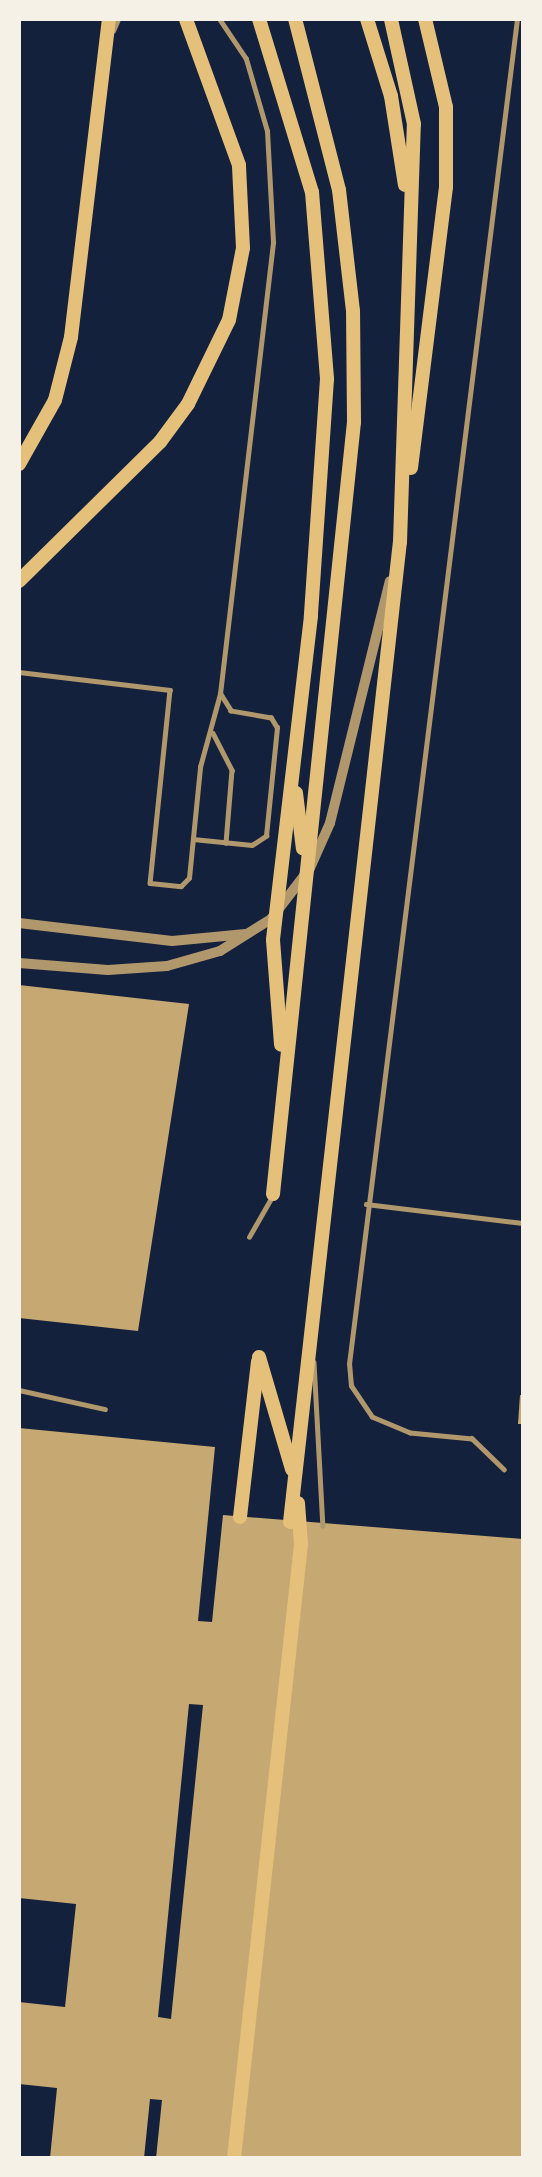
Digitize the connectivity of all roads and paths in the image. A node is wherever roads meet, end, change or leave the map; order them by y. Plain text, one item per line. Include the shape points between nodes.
1 (109, 19) edge
2 (118, 19) edge
3 (178, 19) edge
4 (186, 19) edge
5 (219, 19) edge
6 (258, 19) edge
7 (295, 19) edge
8 (367, 19) edge
9 (391, 19) edge
10 (425, 19) edge
11 (517, 19) edge
12 (105, 52) junction
13 (201, 53) junction
14 (410, 246) junction
15 (19, 464) edge
16 (400, 542) junction
17 (19, 581) edge
18 (19, 672) edge
19 (220, 694) junction
20 (212, 732) junction
21 (295, 763) junction
22 (193, 839) junction
23 (226, 843) junction
24 (305, 868) junction
25 (19, 922) edge
26 (257, 932) junction
27 (19, 963) edge
28 (284, 1074) junction
29 (273, 1194) joint
30 (366, 1204) junction
31 (523, 1223) edge
32 (249, 1237) dead end
33 (313, 1339) junction
34 (19, 1390) edge
35 (105, 1409) dead end
36 (505, 1469) dead end
37 (240, 1517) dead end
38 (290, 1522) dead end
39 (323, 1526) dead end
40 (233, 2158) edge

1 - 12 main road
2 - 12 lane
3 - 13 main road
4 - 13 main road
5 - 19 lane via 246,59 259,99 274,214
6 - 21 main road via 312,192 326,329 324,476
7 - 24 main road via 339,190 354,362 349,508
8 - 14 main road via 391,96
9 - 14 main road via 414,124
10 - 16 main road via 446,107 446,187 436,303
11 - 30 lane
12 - 15 main road via 64,374 46,422
13 - 17 main road via 239,164 243,248 229,320 188,404 160,442
14 - 16 main road
16 - 26 street via 330,823 293,895
16 - 33 main road
18 - 22 lane via 170,690 150,883 181,886 188,878
19 - 20 lane
19 - 23 lane via 231,711 271,718 277,728 266,836 252,845
20 - 22 lane via 200,767
20 - 23 lane via 232,770
21 - 24 main road
21 - 28 main road via 272,940
22 - 23 lane
24 - 28 main road
25 - 26 street via 196,942
26 - 27 street via 220,951 167,966 108,970
28 - 29 main road
29 - 32 lane
30 - 31 lane
30 - 36 lane via 349,1364 360,1404 389,1428 472,1439
33 - 38 main road
33 - 39 lane
34 - 35 lane
37 - 40 main road via 259,1357 286,1440 301,1544

